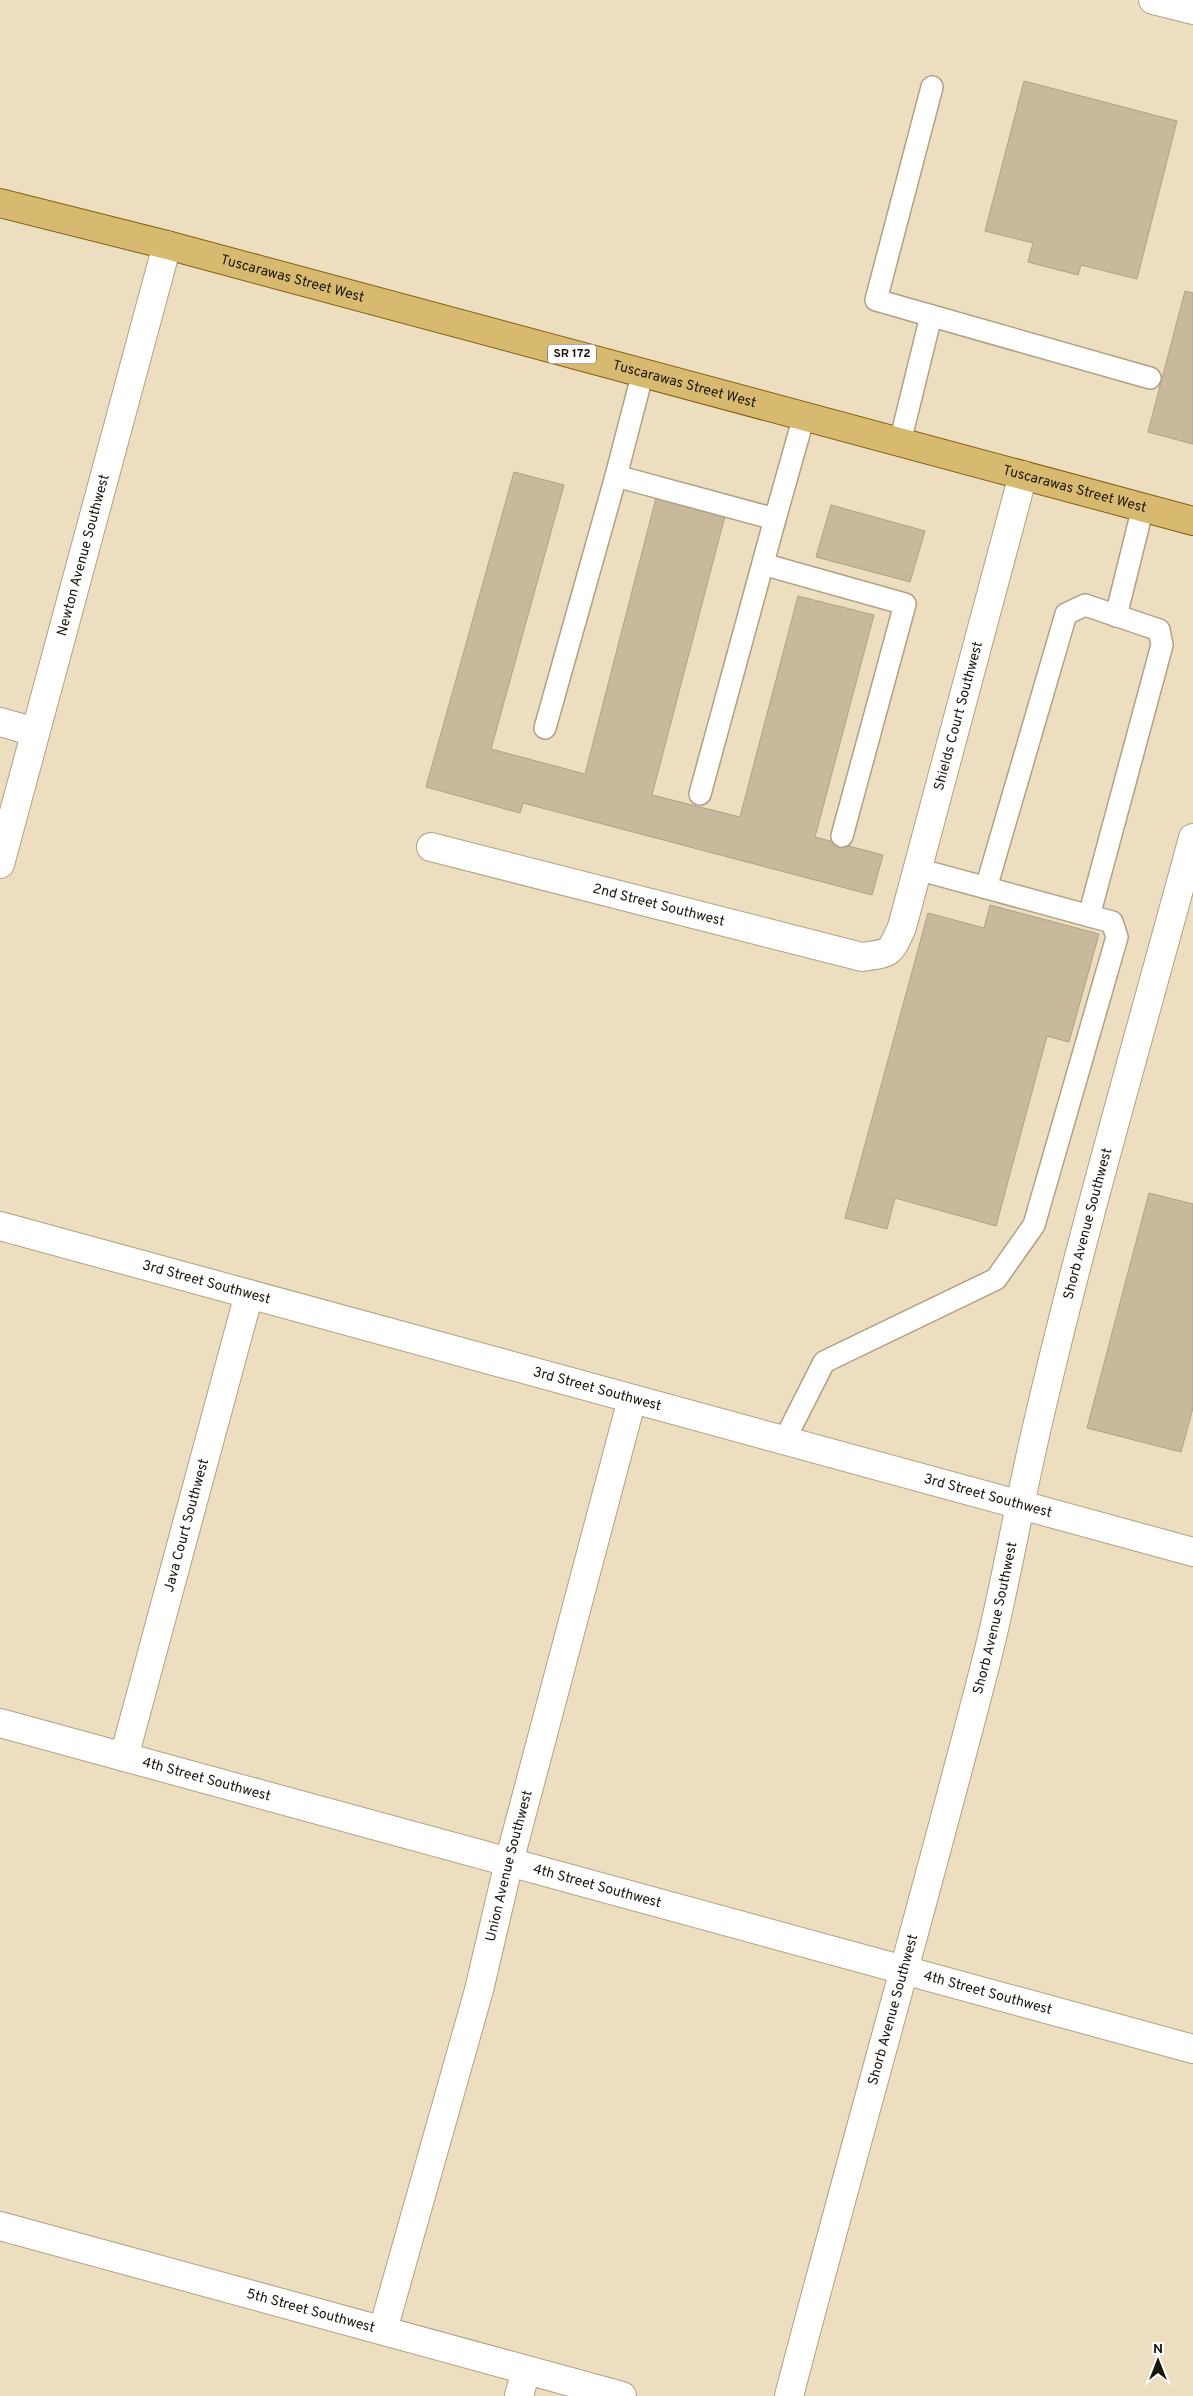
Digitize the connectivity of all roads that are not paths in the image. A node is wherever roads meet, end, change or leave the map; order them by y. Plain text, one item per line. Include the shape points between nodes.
1 (1153, 0) edge
2 (1193, 10) edge
3 (932, 87) dead end
4 (0, 203) edge
5 (167, 245) junction
6 (931, 316) junction
7 (643, 372) junction
8 (1150, 378) dead end
9 (804, 416) junction
10 (900, 442) junction
11 (1023, 475) junction
12 (616, 476) junction
13 (1143, 508) junction
14 (775, 519) junction
15 (1193, 521) edge
16 (763, 564) junction
17 (1116, 616) junction
18 (0, 722) edge
19 (545, 728) dead end
20 (35, 732) junction
21 (700, 794) dead end
22 (842, 836) dead end
23 (1193, 838) edge
24 (432, 847) dead end
25 (0, 864) edge
26 (918, 869) junction
27 (986, 888) junction
28 (1089, 916) junction
29 (886, 953) joint
30 (0, 1226) edge
31 (249, 1294) junction
32 (632, 1399) junction
33 (784, 1441) junction
34 (1021, 1506) junction
35 (1193, 1552) edge
36 (0, 1724) edge
37 (124, 1758) junction
38 (509, 1862) junction
39 (904, 1970) junction
40 (1193, 2049) edge
41 (0, 2226) edge
42 (383, 2330) junction
43 (526, 2370) junction
44 (519, 2396) edge
45 (622, 2396) edge
46 (790, 2396) edge

1 - 2 street
3 - 6 lane via 876,300
4 - 5 main road, Tuscarawas Street West / SR 172
5 - 7 main road, Tuscarawas Street West / SR 172
5 - 20 street, Newton Avenue Southwest
6 - 8 lane
6 - 10 lane
7 - 9 main road, Tuscarawas Street West / SR 172
7 - 12 lane
9 - 10 main road, Tuscarawas Street West / SR 172
9 - 14 lane
10 - 11 main road, Tuscarawas Street West / SR 172
11 - 13 main road, Tuscarawas Street West / SR 172
11 - 26 street, Shields Court Southwest
12 - 14 lane
12 - 19 lane
13 - 15 main road, Tuscarawas Street West / SR 172
13 - 17 lane
14 - 16 lane
16 - 21 lane
16 - 22 lane via 905,604
17 - 27 lane via 1085,605 1066,614
17 - 28 lane via 1159,630 1162,644
18 - 20 street
20 - 25 street, Newton Avenue Southwest
23 - 34 street, Shorb Avenue Southwest via 1081,1251 1033,1443
24 - 29 street, 2nd Street Southwest via 862,956
26 - 27 lane
26 - 29 street, Shields Court Southwest via 902,927
27 - 28 lane
28 - 33 lane via 1112,922 1117,937 1034,1225 996,1279 824,1362
30 - 31 street, 3rd Street Southwest
31 - 32 street, 3rd Street Southwest
31 - 37 street, Java Court Southwest
32 - 33 street, 3rd Street Southwest
32 - 38 street, Union Avenue Southwest
33 - 34 street, 3rd Street Southwest
34 - 35 street, 3rd Street Southwest
34 - 39 street, Shorb Avenue Southwest via 987,1657
36 - 37 street, 4th Street Southwest
37 - 38 street, 4th Street Southwest
38 - 39 street, 4th Street Southwest
38 - 42 street, Union Avenue Southwest via 479,1990
39 - 40 street, 4th Street Southwest
39 - 46 street, Shorb Avenue Southwest via 851,2157
41 - 42 street, 5th Street Southwest
42 - 43 street, 5th Street Southwest
43 - 44 street
43 - 45 street, 5th Street Southwest

